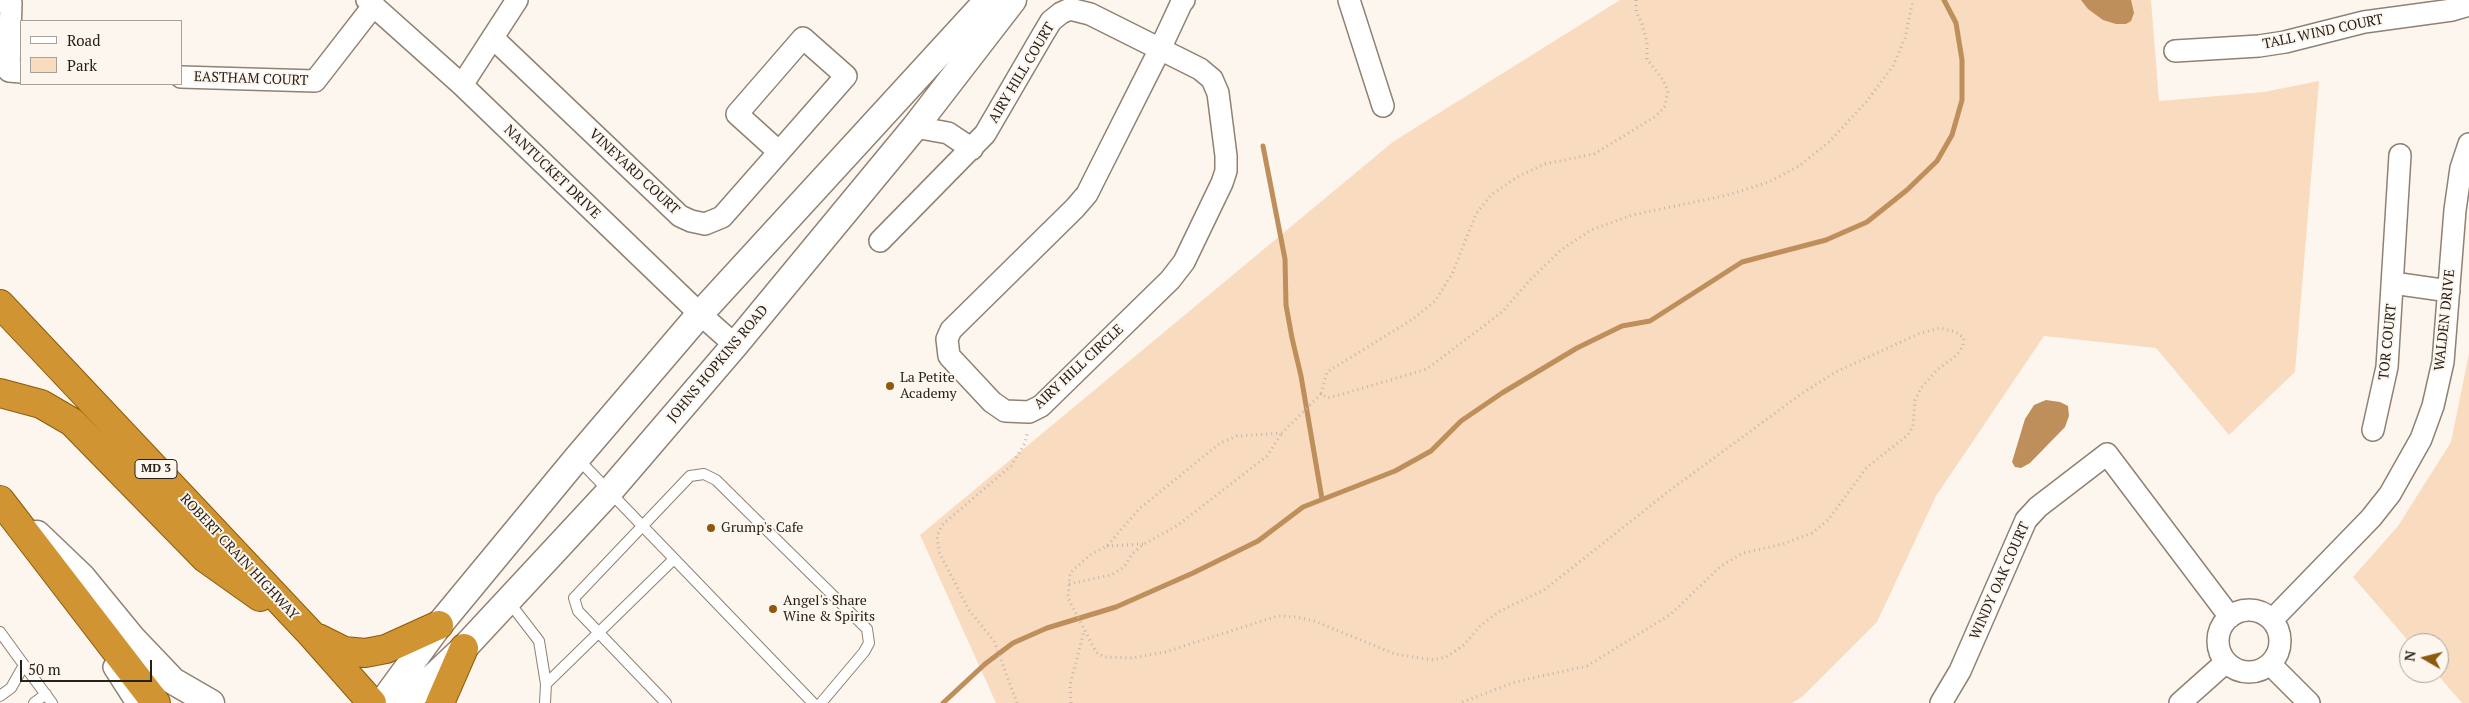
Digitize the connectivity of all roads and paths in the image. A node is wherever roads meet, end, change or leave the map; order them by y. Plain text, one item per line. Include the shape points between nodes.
1 (517, 0) edge
2 (988, 0) edge
3 (1013, 0) edge
4 (1184, 0) edge
5 (1348, 0) edge
6 (1636, 0) edge
7 (1913, 0) edge
8 (0, 2) edge
9 (370, 2) edge
10 (2469, 5) edge
11 (493, 38) junction
12 (1160, 48) junction
13 (2175, 51) dead end
14 (20, 72) edge
15 (182, 77) edge
16 (462, 85) junction
17 (1383, 106) dead end
18 (915, 127) junction
19 (2469, 144) edge
20 (972, 149) junction
21 (779, 152) junction
22 (2400, 156) dead end
23 (880, 241) dead end
24 (2393, 283) junction
25 (2449, 291) junction
26 (0, 304) edge
27 (700, 314) junction
28 (735, 345) junction
29 (0, 393) edge
30 (1321, 394) junction
31 (1029, 412) junction
32 (2373, 430) dead end
33 (1282, 433) junction
34 (577, 458) junction
35 (609, 492) junction
36 (0, 500) edge
37 (643, 527) junction
38 (1144, 544) junction
39 (1107, 546) junction
40 (674, 559) junction
41 (49, 563) junction
42 (1069, 584) junction
43 (508, 601) junction
44 (2230, 617) junction
45 (2272, 620) junction
46 (439, 625) junction
47 (1085, 630) junction
48 (0, 632) edge
49 (599, 632) junction
50 (312, 635) junction
51 (464, 648) junction
52 (2226, 662) junction
53 (2270, 664) junction
54 (24, 665) junction
55 (546, 684) junction
56 (0, 696) edge
57 (49, 699) edge
58 (34, 703) edge
59 (137, 703) edge
60 (156, 703) edge
61 (211, 703) edge
62 (372, 703) edge
63 (382, 703) edge
64 (397, 703) edge
65 (440, 703) edge
66 (545, 703) edge
67 (666, 703) edge
68 (813, 703) edge
69 (821, 703) edge
70 (1017, 703) edge
71 (1071, 703) edge
72 (1460, 703) edge
73 (1941, 703) edge
74 (2180, 703) edge
75 (2309, 703) edge

1 - 11 street
2 - 27 street
3 - 18 street, JOHNS HOPKINS ROAD
4 - 12 street, AIRY HILL CIRCLE
5 - 17 street
6 - 30 path via 1647,59 1668,91 1665,106 1656,116 1594,154 1545,164 1491,195 1476,214 1452,274 1435,301 1413,319 1327,372
7 - 30 path via 1905,38 1893,66 1867,102 1830,142 1799,166 1769,182 1744,190 1632,215 1590,230 1561,250 1502,312 1427,369 1328,398
8 - 14 street via 11,3 9,71
9 - 15 street, EASTHAM COURT via 315,81
9 - 16 street, NANTUCKET DRIVE
10 - 13 street, TALL WIND COURT via 2364,22 2285,42
11 - 16 street
11 - 21 street, VINEYARD COURT via 680,216 691,221 705,224 722,217
12 - 20 street, AIRY HILL COURT via 1090,14 1070,9 1061,13 1051,21 996,117
12 - 31 street, AIRY HILL CIRCLE via 1200,68 1212,79 1218,92 1226,156 1222,183 1184,262 1170,280 1041,406
12 - 31 street, AIRY HILL CIRCLE via 1086,194 951,330 947,339 949,356 992,402 1006,411
16 - 27 street, NANTUCKET DRIVE
18 - 20 street via 948,133
18 - 28 street, JOHNS HOPKINS ROAD
19 - 25 street, WALDEN DRIVE via 2461,168 2455,210
20 - 23 street, AIRY HILL COURT
21 - 21 street, VINEYARD COURT via 846,76 803,38 737,114
22 - 24 street, TOR COURT
24 - 25 street, TOR COURT
24 - 32 street, TOR COURT via 2387,367
25 - 45 street, WALDEN DRIVE via 2443,362 2433,406 2407,467 2390,494 2352,540
26 - 50 highway, ROBERT CRAIN HIGHWAY / MD 3
27 - 28 street, NANTUCKET DRIVE
27 - 34 street
28 - 35 street, JOHNS HOPKINS ROAD
29 - 50 highway via 41,404 72,422 205,558
30 - 33 path
31 - 70 path via 1025,443 1011,466 942,525 937,536 939,552 956,589 994,641
33 - 38 path via 1267,456 1178,526
33 - 39 path via 1237,436 1220,443 1139,509
34 - 35 lane
34 - 46 street
35 - 37 lane
35 - 43 street, JOHNS HOPKINS ROAD
36 - 41 highway
36 - 61 street via 82,577 132,638 173,681
37 - 40 lane
37 - 49 lane via 574,598 578,611
37 - 69 lane via 690,476 704,474 716,480 867,629 869,643
38 - 39 path
38 - 42 path via 1124,567 1111,575
39 - 42 path via 1080,563 1070,573
40 - 49 lane
40 - 68 lane
41 - 59 street
41 - 60 highway
42 - 47 path via 1068,598
43 - 51 street, JOHNS HOPKINS ROAD
43 - 55 lane via 538,641
44 - 45 street via 2252,610
44 - 52 street via 2218,638 2219,649
44 - 73 street, WINDY OAK COURT via 2107,454 2026,520 1960,671
45 - 53 street via 2280,641 2277,655
46 - 50 highway via 386,649 365,653 344,650
46 - 63 street
47 - 71 path via 1070,685
47 - 72 path via 1096,652 1104,657 1123,658 1165,652 1278,616 1296,617 1314,621 1395,654 1416,659 1446,657 1464,645 1481,625 1500,611 1544,590 1669,490 1836,372 1918,334 1939,328 1956,332 1964,338 1957,355 1938,369 1921,388 1915,400 1913,426 1908,435 1867,467 1828,520 1812,533 1743,553 1721,566 1671,614 1587,666 1515,682
48 - 54 lane
49 - 55 lane
49 - 67 lane
50 - 62 highway, ROBERT CRAIN HIGHWAY / MD 3
51 - 64 street, JOHNS HOPKINS ROAD via 411,698
51 - 65 highway
52 - 53 street via 2236,670 2249,672 2259,671
52 - 74 street
53 - 75 street
54 - 56 lane via 11,688
54 - 57 lane
55 - 66 lane
57 - 58 lane

